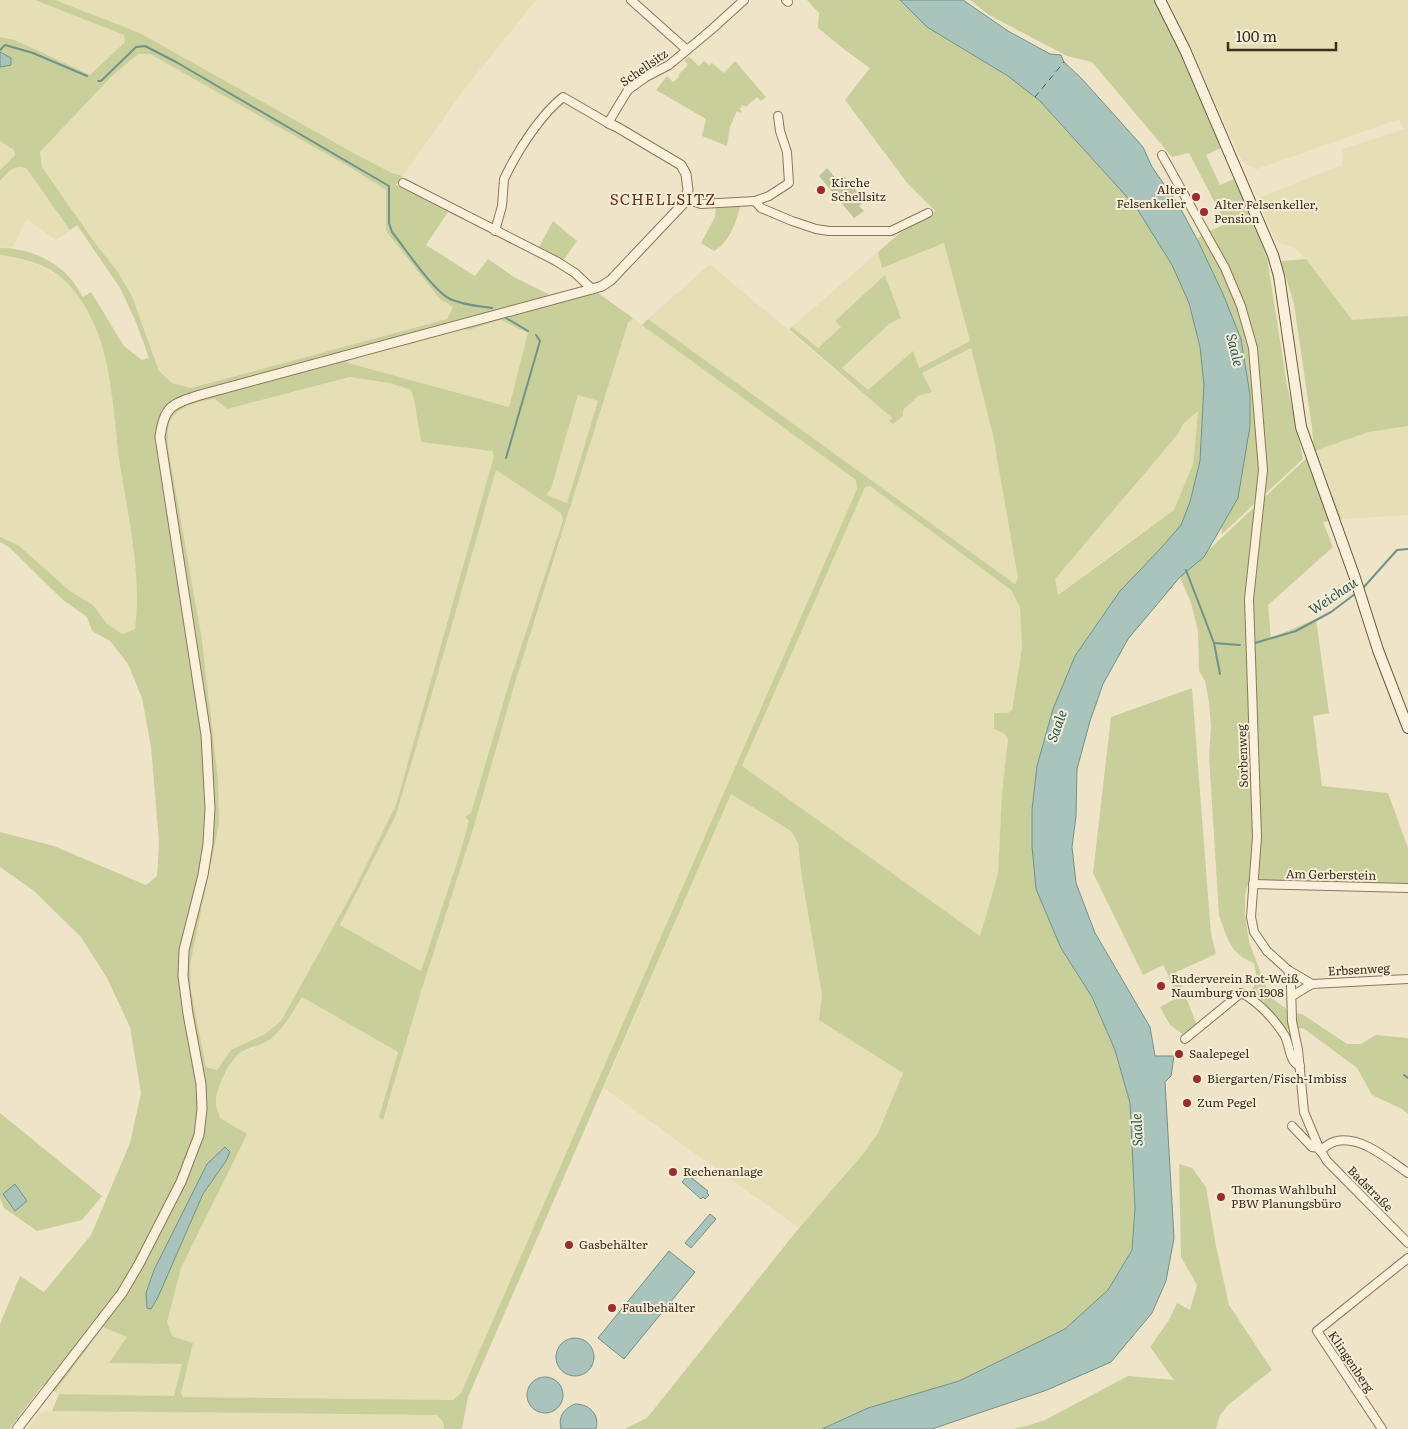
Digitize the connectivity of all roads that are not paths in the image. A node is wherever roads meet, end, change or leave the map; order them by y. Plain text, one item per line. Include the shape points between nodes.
1 (631, 0) edge
2 (744, 0) edge
3 (1160, 0) edge
4 (687, 50) junction
5 (778, 116) dead end
6 (608, 123) junction
7 (1162, 155) dead end
8 (403, 183) dead end
9 (685, 199) junction
10 (755, 201) junction
11 (928, 214) dead end
12 (495, 231) junction
13 (592, 289) junction
14 (1408, 728) edge
15 (1253, 884) junction
16 (1408, 888) edge
17 (1288, 970) junction
18 (1408, 979) edge
19 (1312, 984) junction
20 (1292, 996) junction
21 (1185, 1040) dead end
22 (1300, 1066) junction
23 (1292, 1126) dead end
24 (1319, 1150) junction
25 (1408, 1173) edge
26 (1408, 1243) edge
27 (1408, 1258) edge
28 (16, 1429) edge
29 (1382, 1429) edge

1 - 4 street
2 - 4 street, Schellsitz
3 - 14 main road via 1185,50 1273,255 1279,276 1300,427
4 - 6 street, Schellsitz via 670,65 628,90
5 - 10 street via 787,152 789,183
6 - 9 street via 681,165 688,190
6 - 12 street via 563,97 556,103 504,179 502,206
7 - 15 street, Sorbenweg via 1225,268 1253,348 1263,453 1262,490 1249,599 1257,838
8 - 12 street
9 - 10 street via 701,204
9 - 13 street via 611,280
10 - 11 street via 761,208 792,221 829,231 891,231
12 - 13 street via 556,261
13 - 28 street via 200,394 176,402 162,421 160,438 206,736 210,808 208,844 184,950 183,976 201,1084 199,1135 181,1182 122,1293
15 - 16 street, Am Gerberstein
15 - 17 street, Sorbenweg via 1250,911 1254,932 1266,951
17 - 19 street, Sorbenweg
17 - 20 street
18 - 19 street, Erbsenweg
19 - 20 street
20 - 22 street via 1292,1021
21 - 22 street, Badstraße via 1241,993 1256,1002 1284,1035 1295,1064
22 - 24 street, Badstraße via 1304,1112
23 - 24 street, Badstraße
24 - 25 street via 1334,1141 1352,1141
24 - 26 street, Badstraße
27 - 29 street, Klingenberg via 1317,1331

